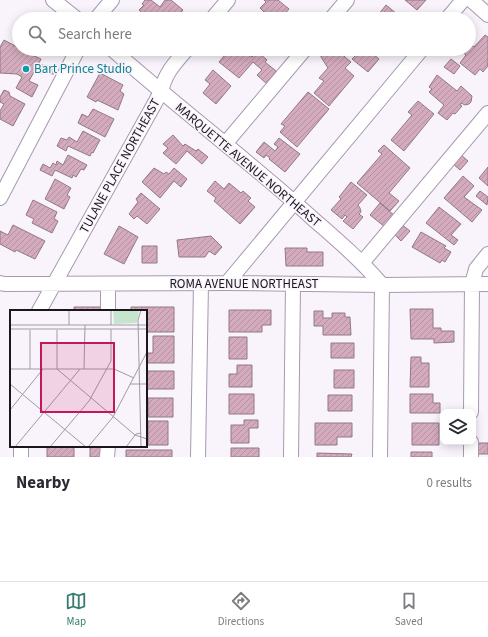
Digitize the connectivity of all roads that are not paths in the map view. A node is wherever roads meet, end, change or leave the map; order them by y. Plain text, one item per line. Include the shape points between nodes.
1 (53, 0) edge
2 (112, 0) edge
3 (228, 0) edge
4 (347, 0) edge
5 (463, 0) edge
6 (471, 0) edge
7 (68, 12) edge
8 (102, 12) edge
9 (218, 12) edge
10 (337, 12) edge
11 (453, 12) edge
12 (488, 15) edge
13 (74, 56) edge
14 (120, 56) edge
15 (181, 56) edge
16 (299, 56) edge
17 (416, 56) edge
18 (161, 92) junction
19 (488, 113) edge
20 (225, 144) junction
21 (0, 198) edge
22 (294, 202) junction
23 (488, 254) edge
24 (362, 263) junction
25 (0, 283) edge
26 (200, 283) junction
27 (227, 283) junction
28 (55, 284) junction
29 (108, 284) junction
30 (293, 284) junction
31 (472, 284) junction
32 (488, 284) edge
33 (382, 285) junction
34 (40, 310) edge
35 (108, 310) edge
36 (471, 409) edge
37 (471, 445) edge
38 (198, 457) edge
39 (290, 457) edge
40 (380, 457) edge
41 (471, 457) edge

1 - 7 street
2 - 8 street
3 - 9 street
4 - 10 street
5 - 11 street
6 - 12 street
13 - 21 street
14 - 18 street, MARQUETTE AVENUE NORTHEAST
15 - 18 street, TULANE PLACE NORTHEAST via 167,73
16 - 20 street
17 - 22 street
18 - 20 street, MARQUETTE AVENUE NORTHEAST
18 - 28 street, TULANE PLACE NORTHEAST
19 - 24 street
20 - 22 street, MARQUETTE AVENUE NORTHEAST
22 - 24 street, MARQUETTE AVENUE NORTHEAST
22 - 27 street
23 - 31 street via 476,269
24 - 33 street, MARQUETTE AVENUE NORTHEAST
25 - 28 street, ROMA AVENUE NORTHEAST
26 - 27 street, ROMA AVENUE NORTHEAST
26 - 29 street, ROMA AVENUE NORTHEAST
26 - 38 street
27 - 30 street, ROMA AVENUE NORTHEAST
28 - 29 street, ROMA AVENUE NORTHEAST
28 - 34 street, TULANE PLACE NORTHEAST
29 - 35 street
30 - 33 street, ROMA AVENUE NORTHEAST
30 - 39 street
31 - 32 street, ROMA AVENUE NORTHEAST
31 - 33 street, ROMA AVENUE NORTHEAST
31 - 36 street
33 - 40 street
37 - 41 street

